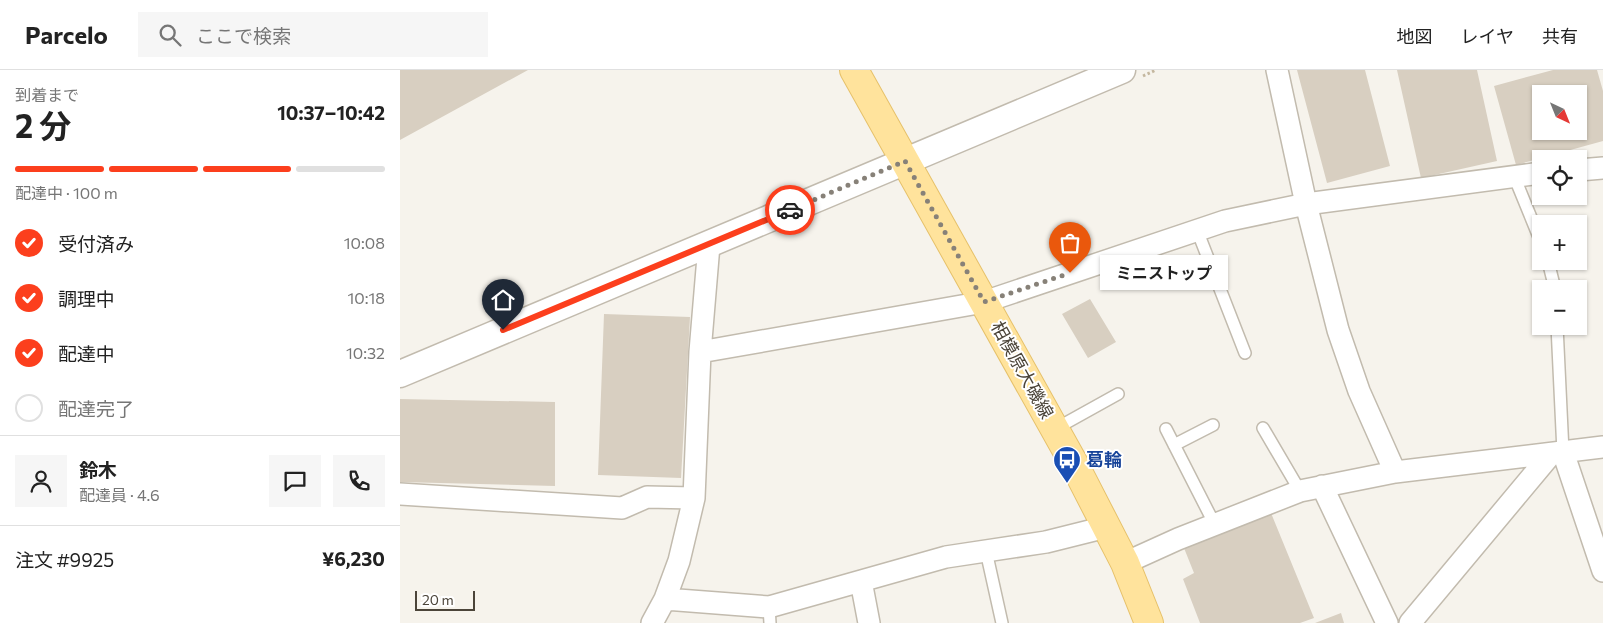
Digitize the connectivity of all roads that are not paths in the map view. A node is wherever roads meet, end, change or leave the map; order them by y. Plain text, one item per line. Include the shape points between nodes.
1 (854, 70) edge
2 (1122, 70) edge
3 (1277, 70) edge
4 (905, 161) junction
5 (1603, 168) edge
6 (1587, 169) edge
7 (1532, 174) edge
8 (1514, 176) junction
9 (1306, 204) junction
10 (1532, 220) edge
11 (1197, 230) junction
12 (709, 245) junction
13 (984, 302) junction
14 (1557, 335) edge
15 (700, 352) junction
16 (1245, 353) dead end
17 (400, 374) edge
18 (1118, 394) dead end
19 (1213, 425) dead end
20 (1263, 428) dead end
21 (1055, 429) junction
22 (1166, 429) dead end
23 (1174, 445) junction
24 (1603, 447) edge
25 (1557, 453) junction
26 (1395, 472) junction
27 (1322, 486) junction
28 (1300, 491) junction
29 (400, 494) edge
30 (694, 498) junction
31 (1215, 525) junction
32 (1106, 527) junction
33 (986, 551) junction
34 (1125, 563) junction
35 (1603, 571) edge
36 (862, 581) junction
37 (665, 599) junction
38 (770, 615) edge
39 (652, 623) edge
40 (869, 623) edge
41 (1002, 623) edge
42 (1149, 623) edge
43 (1386, 623) edge
44 (1410, 623) edge

1 - 4 main road, 相模原大磯線
2 - 4 street
3 - 9 street
4 - 12 street
4 - 13 main road, 相模原大磯線
5 - 6 street
7 - 8 street
8 - 9 street
8 - 10 lane
9 - 11 street
9 - 26 street via 1338,330
11 - 13 street
11 - 16 lane
12 - 15 street
12 - 17 street
13 - 15 street
13 - 21 main road, 相模原大磯線
14 - 25 lane
15 - 30 street
18 - 21 lane
19 - 23 lane
20 - 28 lane
21 - 32 main road, 相模原大磯線
22 - 23 lane
23 - 31 lane
24 - 25 street
25 - 26 street
25 - 35 street
25 - 44 street
26 - 27 street
27 - 28 street
27 - 43 street
28 - 31 street
29 - 30 street via 622,508 647,496
30 - 37 street via 679,561
31 - 34 street
32 - 33 street via 1046,542
32 - 34 main road, 相模原大磯線
33 - 36 street via 946,557
33 - 41 lane
34 - 42 main road, 相模原大磯線
36 - 38 street
36 - 40 street
37 - 38 street
37 - 39 street

